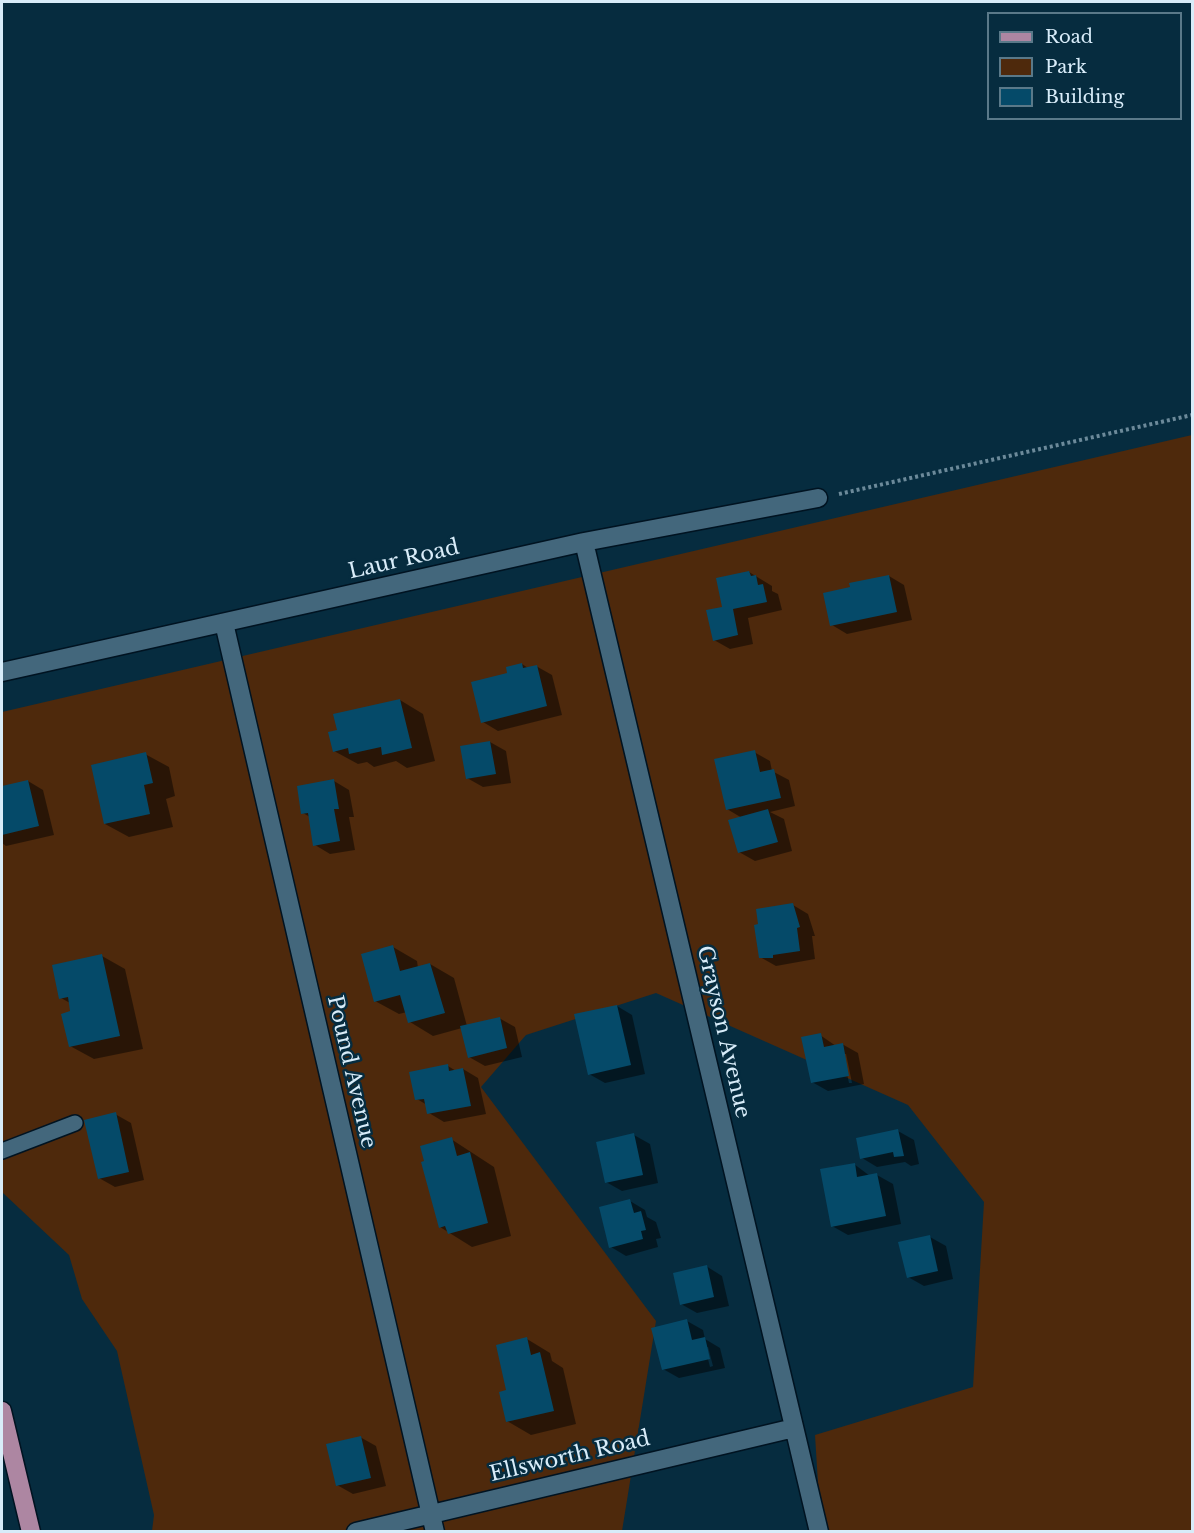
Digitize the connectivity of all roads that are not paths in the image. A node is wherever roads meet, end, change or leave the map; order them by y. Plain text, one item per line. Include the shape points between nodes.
1 (818, 498) road end
2 (584, 542) junction
3 (224, 623) junction
4 (2, 672) edge
5 (75, 1123) dead end
6 (2, 1151) edge
7 (2, 1411) edge
8 (794, 1428) junction
9 (431, 1513) junction
10 (31, 1532) edge
11 (356, 1532) edge
12 (435, 1532) edge
13 (819, 1532) edge

1 - 2 street, Laur Road
2 - 3 street, Laur Road
2 - 8 street, Grayson Avenue
3 - 4 street, Laur Road
3 - 9 street, Pound Avenue
5 - 6 lane
7 - 10 main road
8 - 9 street, Ellsworth Road
8 - 13 street, Grayson Avenue
9 - 11 street, Ellsworth Road
9 - 12 street, Pound Avenue

